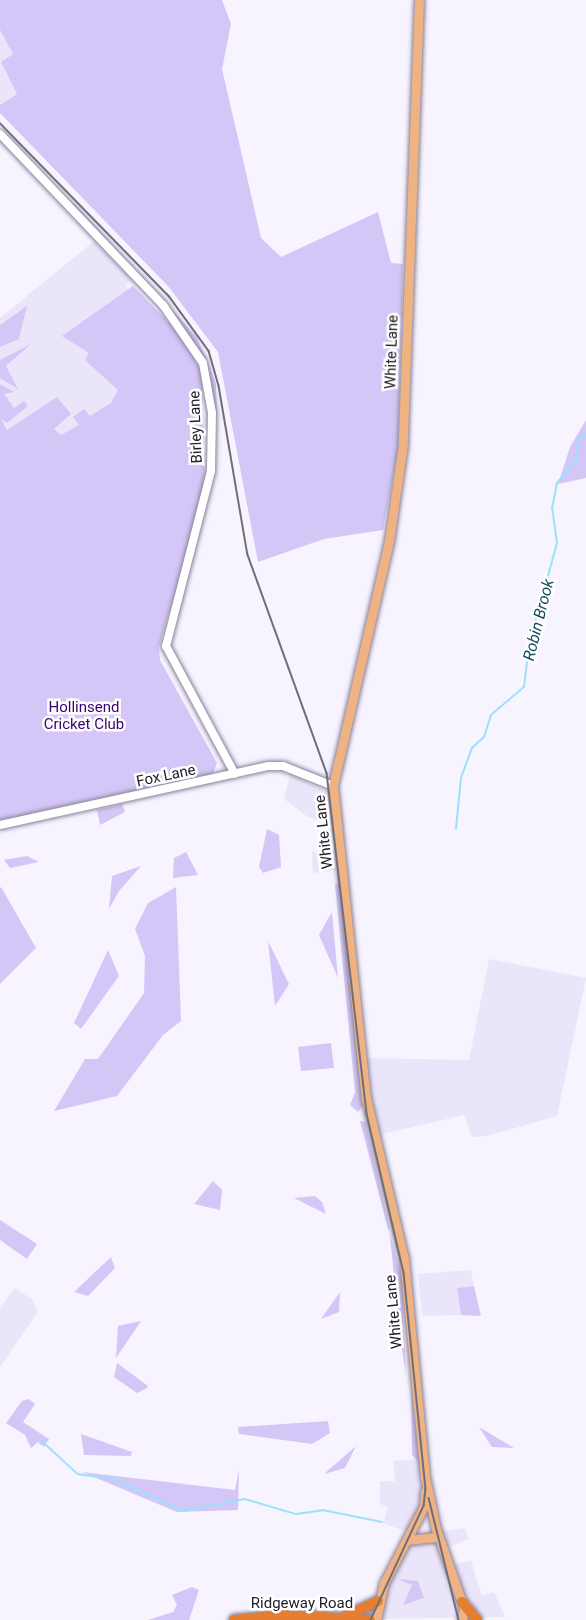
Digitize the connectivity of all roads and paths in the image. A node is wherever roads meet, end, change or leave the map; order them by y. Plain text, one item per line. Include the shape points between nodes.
1 (419, 0) edge
2 (0, 134) edge
3 (235, 774) junction
4 (333, 786) junction
5 (0, 825) edge
6 (425, 1477) junction
7 (438, 1537) junction
8 (407, 1540) junction
9 (378, 1601) junction
10 (462, 1602) junction
11 (340, 1618) junction
12 (234, 1620) edge
13 (370, 1620) edge
14 (375, 1620) edge
15 (462, 1620) edge
16 (477, 1620) edge

1 - 4 main road, White Lane via 402,450 388,541
2 - 3 street, Birley Lane via 170,313 203,363 212,413 211,471 166,646
3 - 4 street, Fox Lane via 283,766
3 - 5 street, Fox Lane
4 - 6 main road, White Lane via 366,1098 404,1259
6 - 7 main road, White Lane
6 - 8 main road via 424,1506
7 - 8 main road
7 - 10 main road, White Lane
8 - 9 main road
9 - 11 highway
9 - 14 main road
10 - 15 main road, White Lane
10 - 16 highway
11 - 12 highway, Ridgeway Road
11 - 13 highway, Ridgeway Road

